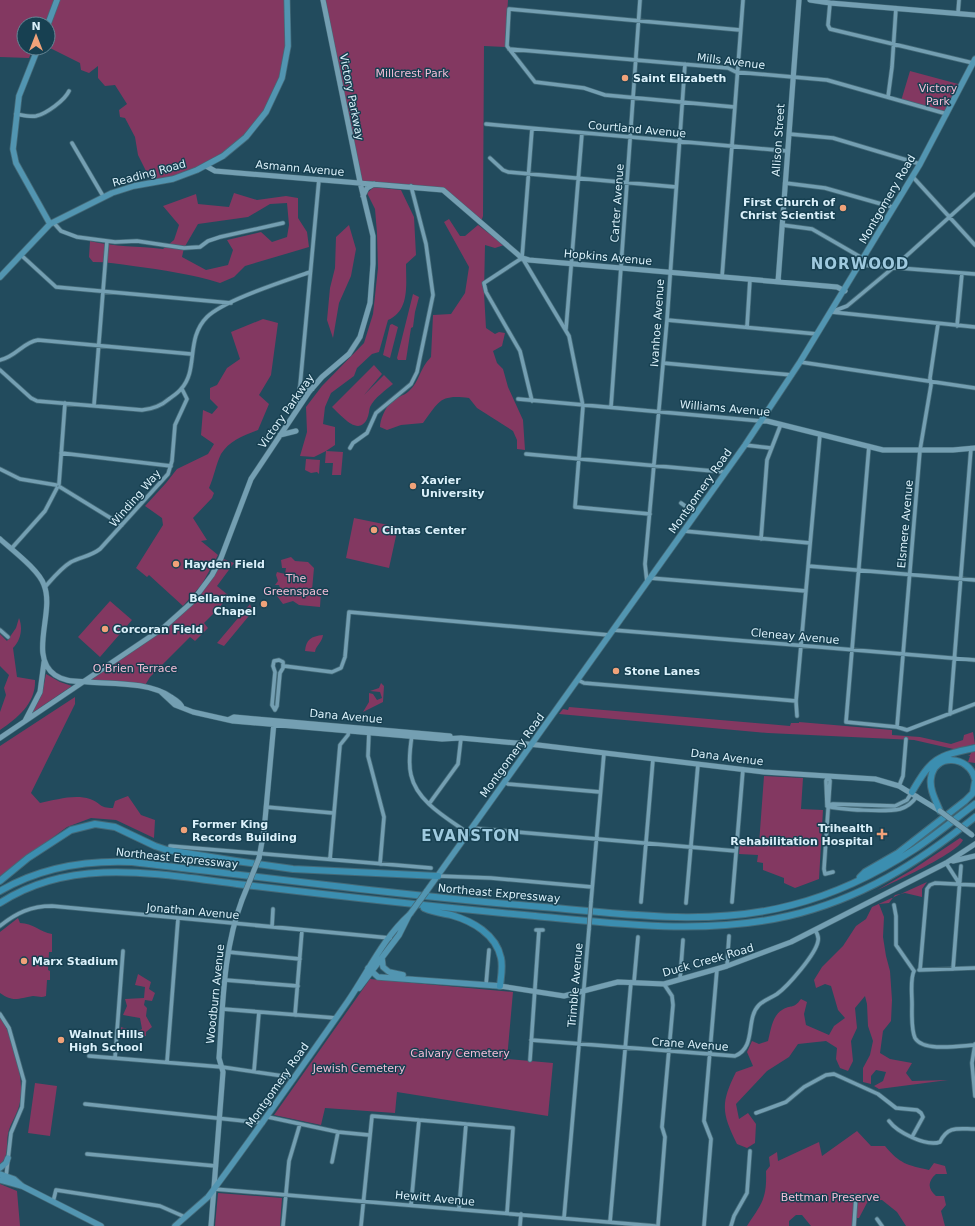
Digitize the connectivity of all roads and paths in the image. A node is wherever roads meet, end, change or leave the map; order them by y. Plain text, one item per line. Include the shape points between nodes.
1 (57, 0) edge
2 (287, 0) edge
3 (323, 0) edge
4 (640, 0) edge
5 (743, 0) edge
6 (798, 0) edge
7 (810, 0) edge
8 (959, 0) edge
9 (830, 3) junction
10 (896, 8) junction
11 (958, 13) junction
12 (975, 15) edge
13 (51, 16) edge
14 (639, 21) junction
15 (740, 30) junction
16 (894, 44) junction
17 (509, 49) junction
18 (35, 56) edge
19 (636, 60) junction
20 (974, 61) edge
21 (685, 64) junction
22 (736, 72) junction
23 (793, 77) junction
24 (69, 90) dead end
25 (888, 97) junction
26 (633, 98) junction
27 (683, 102) junction
28 (734, 107) junction
29 (16, 114) junction
30 (948, 114) junction
31 (486, 124) dead end
32 (532, 129) junction
33 (582, 133) junction
34 (789, 134) junction
35 (631, 137) junction
36 (680, 142) junction
37 (72, 143) dead end
38 (732, 146) junction
39 (787, 151) junction
40 (490, 158) dead end
41 (920, 164) junction
42 (206, 166) junction
43 (529, 174) junction
44 (912, 175) junction
45 (578, 178) junction
46 (319, 179) junction
47 (360, 182) junction
48 (627, 183) junction
49 (785, 183) junction
50 (374, 184) junction
51 (411, 186) junction
52 (676, 187) junction
53 (975, 194) edge
54 (103, 196) junction
55 (363, 196) junction
56 (892, 207) junction
57 (950, 218) junction
58 (52, 223) junction
59 (282, 223) dead end
60 (782, 225) junction
61 (108, 241) junction
62 (975, 245) edge
63 (21, 256) junction
64 (522, 258) junction
65 (864, 258) junction
66 (572, 264) junction
67 (861, 265) junction
68 (894, 267) junction
69 (621, 268) junction
70 (310, 272) junction
71 (670, 273) junction
72 (962, 273) junction
73 (975, 274) edge
74 (0, 277) edge
75 (722, 277) junction
76 (750, 279) junction
77 (778, 282) junction
78 (844, 290) junction
79 (103, 291) junction
80 (232, 303) junction
81 (831, 312) junction
82 (667, 320) junction
83 (938, 324) junction
84 (957, 326) junction
85 (747, 327) junction
86 (975, 327) edge
87 (566, 330) junction
88 (817, 334) junction
89 (98, 345) junction
90 (192, 354) junction
91 (0, 360) edge
92 (800, 362) junction
93 (663, 363) junction
94 (0, 370) edge
95 (792, 375) junction
96 (930, 381) junction
97 (300, 388) junction
98 (975, 388) edge
99 (182, 389) junction
100 (312, 389) junction
101 (518, 399) dead end
102 (532, 400) junction
103 (65, 403) junction
104 (94, 405) junction
105 (583, 406) junction
106 (611, 407) junction
107 (298, 409) junction
108 (659, 412) junction
109 (762, 421) junction
110 (781, 424) junction
111 (296, 431) dead end
112 (820, 434) junction
113 (280, 436) junction
114 (745, 445) junction
115 (870, 446) junction
116 (350, 448) dead end
117 (771, 448) junction
118 (973, 448) edge
119 (920, 450) junction
120 (61, 453) junction
121 (526, 454) dead end
122 (579, 457) junction
123 (655, 465) junction
124 (171, 466) junction
125 (0, 469) edge
126 (724, 472) junction
127 (58, 486) junction
128 (681, 503) dead end
129 (650, 514) junction
130 (696, 514) junction
131 (122, 525) junction
132 (684, 530) junction
133 (0, 539) edge
134 (761, 539) junction
135 (810, 542) junction
136 (11, 549) junction
137 (808, 566) junction
138 (859, 571) junction
139 (910, 575) junction
140 (960, 579) junction
141 (648, 580) junction
142 (975, 580) edge
143 (45, 587) junction
144 (806, 591) junction
145 (0, 630) edge
146 (611, 632) junction
147 (8, 637) dead end
148 (802, 646) junction
149 (852, 650) junction
150 (903, 654) junction
151 (954, 658) junction
152 (975, 660) edge
153 (44, 662) junction
154 (284, 666) junction
155 (98, 673) junction
156 (578, 680) junction
157 (86, 682) junction
158 (100, 683) junction
159 (796, 701) junction
160 (975, 704) edge
161 (275, 710) junction
162 (950, 714) junction
163 (797, 716) dead end
164 (24, 722) junction
165 (274, 722) junction
166 (897, 727) junction
167 (350, 729) junction
168 (369, 730) junction
169 (412, 734) junction
170 (0, 738) edge
171 (461, 738) junction
172 (906, 739) dead end
173 (532, 744) junction
174 (975, 748) edge
175 (604, 753) junction
176 (653, 759) junction
177 (698, 764) junction
178 (743, 769) junction
179 (828, 776) junction
180 (975, 779) edge
181 (505, 782) junction
182 (975, 782) edge
183 (900, 786) junction
184 (600, 792) junction
185 (912, 792) junction
186 (918, 796) junction
187 (429, 804) junction
188 (975, 804) edge
189 (827, 806) junction
190 (266, 807) junction
191 (940, 811) junction
192 (334, 813) junction
193 (975, 817) edge
194 (470, 830) junction
195 (973, 836) edge
196 (596, 838) junction
197 (646, 842) junction
198 (975, 844) edge
199 (170, 846) dead end
200 (691, 847) junction
201 (736, 850) junction
202 (260, 856) junction
203 (975, 856) edge
204 (330, 860) junction
205 (946, 863) junction
206 (380, 864) junction
207 (961, 866) dead end
208 (431, 868) dead end
209 (834, 872) dead end
210 (438, 876) junction
211 (859, 879) junction
212 (0, 880) edge
213 (959, 883) junction
214 (975, 885) edge
215 (592, 887) junction
216 (0, 891) edge
217 (641, 902) dead end
218 (732, 902) dead end
219 (0, 903) edge
220 (686, 903) dead end
221 (894, 904) dead end
222 (419, 905) junction
223 (273, 909) dead end
224 (410, 914) junction
225 (178, 919) junction
226 (234, 924) junction
227 (0, 926) edge
228 (272, 927) junction
229 (302, 930) junction
230 (539, 930) dead end
231 (815, 930) junction
232 (729, 936) dead end
233 (638, 937) dead end
234 (390, 938) junction
235 (683, 940) dead end
236 (489, 950) dead end
237 (123, 951) dead end
238 (228, 952) junction
239 (382, 958) junction
240 (300, 959) junction
241 (727, 966) junction
242 (371, 968) junction
243 (975, 968) edge
244 (716, 969) junction
245 (953, 969) junction
246 (920, 970) junction
247 (914, 971) junction
248 (413, 978) junction
249 (680, 979) junction
250 (225, 980) junction
251 (633, 982) junction
252 (664, 984) junction
253 (486, 985) junction
254 (298, 986) junction
255 (500, 986) junction
256 (584, 990) junction
257 (535, 991) junction
258 (223, 1009) junction
259 (259, 1012) junction
260 (0, 1014) edge
261 (295, 1015) junction
262 (336, 1018) junction
263 (532, 1040) junction
264 (579, 1044) junction
265 (974, 1044) edge
266 (626, 1048) junction
267 (669, 1052) junction
268 (710, 1055) junction
269 (89, 1056) dead end
270 (115, 1058) junction
271 (530, 1060) dead end
272 (167, 1062) junction
273 (222, 1067) junction
274 (254, 1071) junction
275 (974, 1078) edge
276 (294, 1079) junction
277 (975, 1096) edge
278 (85, 1104) dead end
279 (756, 1113) dead end
280 (268, 1117) junction
281 (220, 1119) junction
282 (419, 1120) junction
283 (889, 1121) dead end
284 (263, 1123) junction
285 (300, 1124) junction
286 (466, 1124) junction
287 (975, 1129) edge
288 (338, 1132) junction
289 (369, 1135) junction
290 (912, 1137) junction
291 (750, 1152) dead end
292 (87, 1154) dead end
293 (8, 1158) junction
294 (332, 1162) dead end
295 (216, 1166) junction
296 (0, 1168) edge
297 (0, 1171) edge
298 (0, 1174) edge
299 (5, 1178) edge
300 (22, 1186) junction
301 (214, 1189) junction
302 (286, 1195) junction
303 (856, 1196) dead end
304 (53, 1202) junction
305 (363, 1202) junction
306 (411, 1205) junction
307 (459, 1209) junction
308 (507, 1213) junction
309 (521, 1214) junction
310 (185, 1217) junction
311 (564, 1218) junction
312 (877, 1219) dead end
313 (610, 1222) junction
314 (101, 1226) edge
315 (175, 1226) edge
316 (211, 1226) edge
317 (283, 1226) edge
318 (361, 1226) edge
319 (520, 1226) edge
320 (656, 1226) edge
321 (704, 1226) edge
322 (731, 1226) edge
323 (854, 1226) edge
324 (882, 1226) edge

1 - 13 main road
2 - 42 main road, Reading Road via 287,56 275,95 261,119 246,137
3 - 47 street, Victory Parkway
4 - 14 street, Carter Avenue
5 - 15 street
6 - 23 street, Allison Street
7 - 9 street
8 - 11 street
9 - 10 street
9 - 16 street via 830,29
10 - 11 street
10 - 16 street
11 - 12 street
14 - 15 street
14 - 17 street via 509,10
14 - 19 street, Carter Avenue
15 - 22 street
16 - 20 street
16 - 25 street
17 - 19 street, Mills Avenue
17 - 26 street via 535,82
18 - 29 main road via 22,89
19 - 21 street, Mills Avenue
19 - 26 street, Carter Avenue
20 - 30 main road, Montgomery Road
21 - 22 street, Mills Avenue via 728,68
21 - 27 street, Ivanhoe Avenue
22 - 23 street, Mills Avenue
22 - 28 street
23 - 25 street, Mills Avenue via 828,80
23 - 34 street, Allison Street
24 - 29 street via 42,114
25 - 30 street, Mills Avenue
26 - 27 street
26 - 35 street, Carter Avenue
27 - 28 street
27 - 36 street, Ivanhoe Avenue
28 - 38 street
29 - 58 main road via 13,149 15,159
30 - 41 main road, Montgomery Road
31 - 32 street, Courtland Avenue
32 - 33 street, Courtland Avenue
32 - 43 street
33 - 35 street, Courtland Avenue
33 - 45 street
34 - 39 street, Allison Street
34 - 41 street via 832,138
35 - 36 street, Courtland Avenue
35 - 48 street, Carter Avenue
36 - 38 street, Courtland Avenue
36 - 52 street, Ivanhoe Avenue
37 - 54 street
38 - 39 street, Courtland Avenue
38 - 75 street
39 - 49 street, Allison Street
40 - 43 street via 506,172
41 - 44 main road, Montgomery Road
42 - 46 street, Asmann Avenue via 215,171
42 - 54 main road, Reading Road via 173,179 134,186
43 - 45 street
43 - 64 street
44 - 56 main road, Montgomery Road
44 - 57 street
45 - 48 street
45 - 66 street
46 - 47 street, Asmann Avenue
46 - 70 street
47 - 50 street, Asmann Avenue
47 - 55 street, Victory Parkway
48 - 52 street
48 - 69 street, Carter Avenue
49 - 56 street via 825,188
49 - 60 street, Allison Street
50 - 51 street, Asmann Avenue
50 - 55 street via 367,188
51 - 64 street via 446,191
51 - 116 street via 426,244 433,295 417,372 411,384 376,412 367,433
52 - 71 street, Ivanhoe Avenue
53 - 57 street
54 - 58 main road, Reading Road
55 - 100 street, Victory Parkway via 374,245 370,303 364,326 357,344 349,354
56 - 65 main road, Montgomery Road
57 - 62 street
57 - 68 street
58 - 61 street via 71,236
58 - 63 main road, Reading Road
59 - 61 street via 220,237 192,248 137,241
60 - 65 street via 812,229
60 - 77 street, Allison Street
61 - 79 street
63 - 74 main road, Reading Road
63 - 79 street via 56,287
64 - 66 street, Hopkins Avenue
64 - 87 street
64 - 102 street via 484,283 486,292 520,351
65 - 67 main road, Montgomery Road
66 - 69 street, Hopkins Avenue
66 - 87 street
67 - 68 street
67 - 78 main road, Montgomery Road
68 - 72 street
68 - 81 street via 847,306
69 - 71 street, Hopkins Avenue
69 - 106 street, Carter Avenue
70 - 80 street, Winding Way
70 - 97 street
71 - 75 street, Hopkins Avenue
71 - 82 street, Ivanhoe Avenue
72 - 73 street
72 - 84 street
75 - 76 street, Hopkins Avenue
76 - 77 street, Hopkins Avenue
76 - 85 street
77 - 78 street, Hopkins Avenue via 837,287
78 - 81 main road, Montgomery Road
79 - 80 street
79 - 89 street
80 - 90 street, Winding Way via 216,310 203,322 194,338
81 - 83 street
81 - 88 main road, Montgomery Road
82 - 85 street
82 - 93 street, Ivanhoe Avenue
83 - 84 street
83 - 96 street, Elsmere Avenue
84 - 86 street
85 - 88 street
87 - 105 street
88 - 92 main road, Montgomery Road
89 - 90 street
89 - 91 street via 34,341 26,344 14,355
89 - 104 street
90 - 99 street, Winding Way via 190,373
92 - 95 main road, Montgomery Road
92 - 96 street
93 - 95 street
93 - 108 street, Ivanhoe Avenue
94 - 103 street via 34,400
95 - 109 main road, Montgomery Road
96 - 98 street
96 - 119 street, Elsmere Avenue
97 - 100 street
97 - 107 street
99 - 104 street via 164,403 151,409
99 - 124 street, Winding Way via 187,399 175,425
100 - 107 street, Victory Parkway
101 - 102 street, Williams Avenue
102 - 105 street, Williams Avenue
103 - 104 street
103 - 120 street
105 - 106 street, Williams Avenue
105 - 122 street
106 - 108 street, Williams Avenue
107 - 113 street, Victory Parkway
108 - 109 street, Williams Avenue
108 - 123 street, Ivanhoe Avenue
109 - 110 street, Williams Avenue
109 - 114 main road, Montgomery Road
110 - 112 street, Williams Avenue
110 - 117 street
111 - 113 street
112 - 115 street, Williams Avenue
112 - 135 street
113 - 155 street, Victory Parkway via 251,479 221,558 196,596 163,628
114 - 117 street
114 - 126 main road, Montgomery Road
115 - 119 street, Williams Avenue via 888,450
115 - 138 street
117 - 134 street via 767,460
118 - 119 street, Williams Avenue
118 - 140 street
119 - 139 street, Elsmere Avenue
120 - 124 street
120 - 127 street
121 - 122 street
122 - 123 street
122 - 129 street via 576,507
123 - 126 street
123 - 129 street, Ivanhoe Avenue
124 - 131 street, Winding Way via 162,483
125 - 127 street via 20,479
126 - 130 main road, Montgomery Road
127 - 131 street
127 - 136 street via 46,511
128 - 130 street
129 - 141 street, Ivanhoe Avenue via 645,572
130 - 132 main road, Montgomery Road
131 - 143 street, Winding Way via 100,549 65,566
132 - 134 street
132 - 141 main road, Montgomery Road
133 - 136 street
134 - 135 street
135 - 137 street
136 - 143 street via 34,570
137 - 138 street
137 - 144 street
138 - 139 street
138 - 149 street
139 - 140 street
139 - 150 street, Elsmere Avenue
140 - 142 street
140 - 151 street
141 - 144 street
141 - 146 main road, Montgomery Road
143 - 153 street via 47,603
144 - 148 street
145 - 147 street
146 - 148 street, Cleneay Avenue
146 - 154 street, Cleneay Avenue via 349,612 345,657 341,668 332,672
146 - 156 main road, Montgomery Road
148 - 149 street, Cleneay Avenue
148 - 159 street
149 - 150 street, Cleneay Avenue
149 - 166 street via 846,722
150 - 151 street, Cleneay Avenue
150 - 166 street, Elsmere Avenue
151 - 152 street, Cleneay Avenue
151 - 162 street
153 - 157 street, Dana Avenue via 60,678
153 - 164 street via 40,692
154 - 161 street via 280,673
154 - 161 street via 281,660 273,663 276,672 272,705
155 - 157 street, Victory Parkway
155 - 158 street
156 - 159 street via 584,683
156 - 173 main road, Montgomery Road
157 - 158 street, Dana Avenue
157 - 164 street, Victory Parkway
158 - 165 street, Dana Avenue via 140,686 161,692 176,705 200,715 233,721
159 - 163 street
160 - 162 street
161 - 165 street
162 - 166 street via 911,729 903,730
164 - 170 street, Victory Parkway
165 - 167 street, Dana Avenue
165 - 190 street, Woodburn Avenue
167 - 168 street, Dana Avenue
167 - 192 street via 340,745
168 - 169 street, Dana Avenue
168 - 206 street via 368,756 384,817
169 - 171 street, Dana Avenue
169 - 187 street via 410,775 418,792
171 - 173 street, Dana Avenue
171 - 187 street via 458,764
172 - 183 street
173 - 175 street, Dana Avenue
173 - 181 main road, Montgomery Road
174 - 185 highway via 935,759 924,770
175 - 176 street, Dana Avenue
175 - 184 street, Trimble Avenue
176 - 177 street, Dana Avenue
176 - 197 street
177 - 178 street, Dana Avenue
177 - 200 street
178 - 179 street, Dana Avenue
178 - 201 street
179 - 183 street, Dana Avenue via 875,779
179 - 189 street
180 - 191 highway via 972,771 963,762 952,760 937,766 930,783
181 - 184 street
181 - 194 main road, Montgomery Road
182 - 211 highway via 972,793 965,802 898,853 865,872
183 - 185 street, Dana Avenue
184 - 196 street, Trimble Avenue
185 - 186 street, Dana Avenue
185 - 189 street via 907,800 895,806
186 - 189 street via 906,806 895,810
186 - 191 street, Dana Avenue
187 - 194 street
188 - 211 highway, Northeast Expressway via 916,848 884,868
189 - 209 street via 824,869 825,874
190 - 192 street
190 - 202 street, Woodburn Avenue
191 - 195 street, Dana Avenue, bridge
192 - 204 street
193 - 222 highway, Northeast Expressway via 936,848 883,881 824,905 760,922 692,928
194 - 196 street
194 - 210 main road, Montgomery Road
196 - 197 street
196 - 215 street, Trimble Avenue
197 - 200 street
197 - 217 street
198 - 205 street, Duck Creek Road
199 - 202 street
200 - 201 street
200 - 220 street
201 - 218 street
202 - 204 street
202 - 226 street, Woodburn Avenue, bridge
203 - 205 street
204 - 206 street
205 - 213 street
205 - 231 street, Duck Creek Road
206 - 208 street
207 - 213 street
210 - 212 highway via 293,869 236,861 167,850 115,827 95,824 71,830
210 - 215 street
210 - 224 main road, Montgomery Road, bridge
211 - 216 highway, Northeast Expressway via 793,905 760,912 702,918 641,916 470,901 132,862 91,862 57,867 24,878
213 - 214 street
213 - 245 street
213 - 246 street via 935,883 928,886
215 - 256 street, Trimble Avenue, bridge
219 - 222 highway, Northeast Expressway via 22,891 63,877 114,872
221 - 247 street via 896,945
222 - 255 highway via 470,922 487,934 500,954
223 - 228 street
224 - 234 main road, Montgomery Road
224 - 239 main road, Montgomery Road
225 - 226 street, Jonathan Avenue
225 - 227 street, Jonathan Avenue via 45,906 17,914
225 - 272 street
226 - 228 street, Jonathan Avenue
226 - 238 street, Woodburn Avenue
228 - 229 street, Jonathan Avenue
229 - 234 street, Jonathan Avenue
229 - 240 street
230 - 257 street
231 - 241 street, Duck Creek Road via 768,952
231 - 268 street, Crane Avenue via 819,939 815,951 786,986 755,1010 749,1040 743,1051 736,1056
232 - 241 street
233 - 251 street
234 - 242 main road, Montgomery Road
235 - 249 street
236 - 253 street
237 - 270 street
238 - 240 street
238 - 250 street, Woodburn Avenue
239 - 242 main road, Montgomery Road
239 - 248 main road via 386,970
240 - 254 street
241 - 244 street, Duck Creek Road
242 - 248 main road, Duck Creek Road via 398,977
242 - 262 main road, Montgomery Road
243 - 245 street
244 - 249 street, Duck Creek Road
244 - 268 street
245 - 246 street
246 - 247 street
247 - 265 street via 913,1030 918,1042 929,1047
248 - 253 main road, Duck Creek Road
249 - 252 street, Duck Creek Road
250 - 254 street
250 - 258 street, Woodburn Avenue
251 - 252 street, Duck Creek Road
251 - 256 street, Duck Creek Road via 608,984
251 - 266 street
252 - 267 street via 673,1000
253 - 255 main road, Duck Creek Road
254 - 261 street
255 - 257 street, Duck Creek Road
256 - 257 street, Duck Creek Road via 564,996
256 - 264 street, Trimble Avenue
257 - 263 street
258 - 259 street
258 - 273 street, Woodburn Avenue via 219,1058
259 - 261 street
259 - 274 street
260 - 293 street via 9,1028 24,1081 23,1101 11,1133
261 - 262 street
262 - 276 main road, Montgomery Road
263 - 264 street, Crane Avenue
263 - 271 street
264 - 266 street, Crane Avenue
264 - 311 street, Trimble Avenue
265 - 275 street
266 - 267 street, Crane Avenue
266 - 313 street
267 - 268 street, Crane Avenue
267 - 320 street via 662,1127 665,1137
268 - 321 street via 704,1121 711,1140
269 - 270 street
270 - 272 street
272 - 273 street
273 - 274 street
273 - 281 street, Woodburn Avenue via 224,1072
274 - 276 street
275 - 277 street
276 - 280 main road, Montgomery Road
278 - 281 street
279 - 290 street via 786,1102 804,1087 826,1075 834,1074 878,1094 896,1108 917,1110 921,1113 923,1118
280 - 284 main road, Montgomery Road
280 - 285 street
281 - 284 street
281 - 295 street, Woodburn Avenue
282 - 286 street
282 - 289 street via 372,1116
282 - 306 street
283 - 290 street via 900,1132
284 - 301 main road, Montgomery Road
285 - 288 street
285 - 302 street via 289,1161
286 - 307 street
286 - 308 street via 513,1128
287 - 290 street via 950,1129 938,1143
288 - 289 street
288 - 294 street
289 - 305 street
291 - 322 street via 746,1197
292 - 295 street
293 - 296 main road
293 - 299 street
295 - 301 street, Woodburn Avenue
297 - 299 main road
298 - 299 main road
299 - 300 main road
299 - 300 main road via 14,1179
300 - 304 main road
301 - 302 street, Hewitt Avenue
301 - 310 main road, Montgomery Road
301 - 316 street, Woodburn Avenue
302 - 305 street, Hewitt Avenue
302 - 317 street
303 - 323 street
304 - 310 street via 56,1190 160,1206
304 - 314 main road
305 - 306 street, Hewitt Avenue
305 - 318 street
306 - 307 street, Hewitt Avenue
307 - 308 street, Hewitt Avenue
308 - 309 street, Hewitt Avenue
309 - 311 street, Hewitt Avenue
309 - 319 street
310 - 315 main road, Montgomery Road
311 - 313 street, Hewitt Avenue
312 - 324 street
313 - 320 street, Hewitt Avenue

